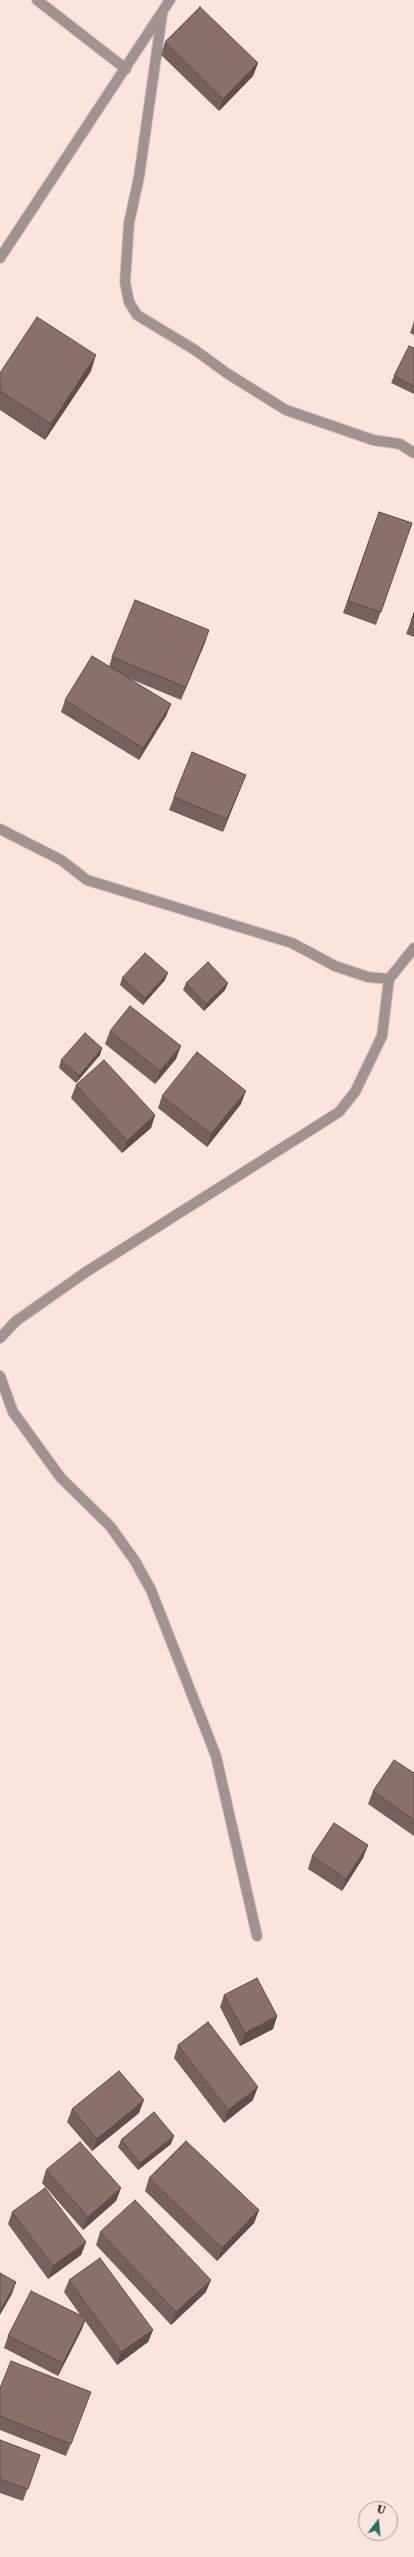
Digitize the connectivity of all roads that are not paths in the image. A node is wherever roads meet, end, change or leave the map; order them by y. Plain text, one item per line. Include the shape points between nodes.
1 (37, 0) edge
2 (170, 0) edge
3 (162, 15) junction
4 (126, 69) junction
5 (0, 258) edge
6 (414, 453) edge
7 (0, 829) edge
8 (414, 948) edge
9 (389, 979) junction
10 (0, 1338) edge
11 (0, 1376) edge
12 (257, 1936) dead end

1 - 4 street
2 - 3 street
3 - 4 street
3 - 6 street via 139,177 129,223 125,282 129,302 137,315 286,410 373,440 400,444
4 - 5 street
7 - 9 street via 62,860 88,880 292,943 336,966 368,977
8 - 9 street
9 - 10 street via 382,1036 355,1092 339,1112 86,1272 16,1320
11 - 12 street via 13,1412 61,1478 110,1526 135,1561 151,1590 216,1756

